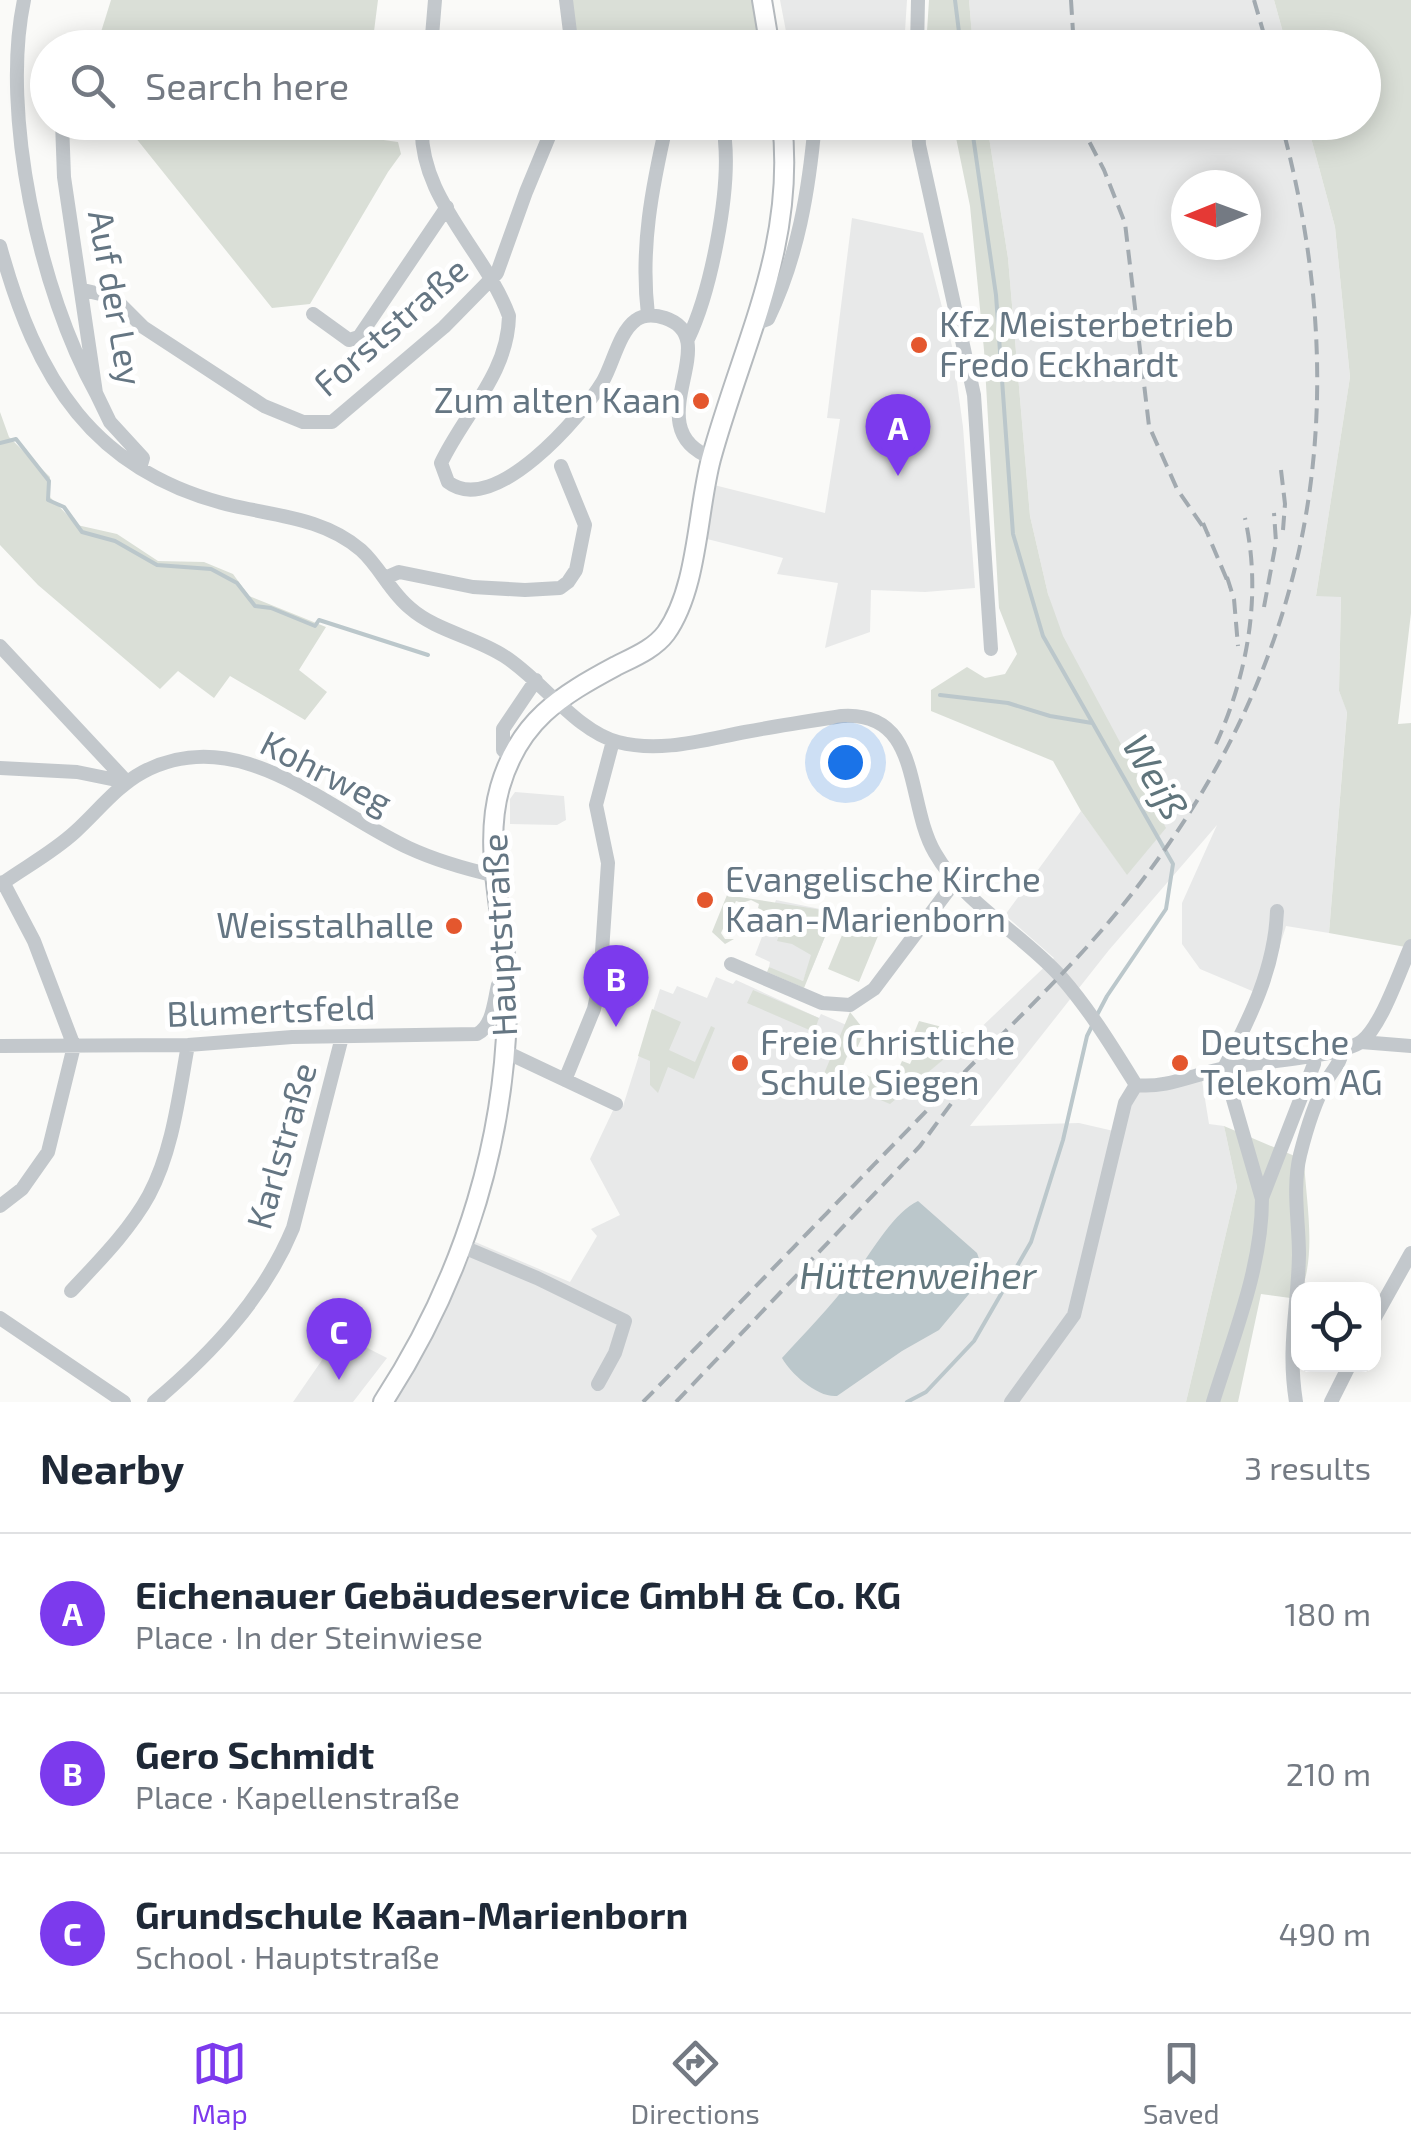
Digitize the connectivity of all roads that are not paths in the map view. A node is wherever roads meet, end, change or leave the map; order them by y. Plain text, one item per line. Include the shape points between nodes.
1 (24, 0) edge
2 (435, 0) edge
3 (566, 0) edge
4 (762, 0) edge
5 (918, 0) edge
6 (432, 30) edge
7 (570, 30) edge
8 (767, 30) edge
9 (917, 30) edge
10 (63, 140) edge
11 (422, 140) edge
12 (548, 140) edge
13 (663, 140) edge
14 (783, 140) edge
15 (812, 140) edge
16 (919, 140) edge
17 (724, 141) dead end
18 (446, 207) junction
19 (0, 246) edge
20 (490, 282) junction
21 (82, 290) junction
22 (313, 314) dead end
23 (648, 315) junction
24 (755, 324) junction
25 (688, 338) junction
26 (96, 393) junction
27 (712, 458) junction
28 (561, 466) dead end
29 (140, 468) junction
30 (385, 578) junction
31 (0, 646) edge
32 (991, 649) dead end
33 (536, 680) junction
34 (557, 699) junction
35 (613, 741) junction
36 (511, 758) junction
37 (0, 768) edge
38 (127, 782) junction
39 (496, 876) junction
40 (956, 880) junction
41 (2, 884) edge
42 (1277, 911) dead end
43 (1411, 946) edge
44 (730, 964) dead end
45 (506, 978) junction
46 (342, 1036) junction
47 (1362, 1042) junction
48 (188, 1045) junction
49 (0, 1046) edge
50 (74, 1046) junction
51 (1411, 1046) edge
52 (1342, 1048) junction
53 (506, 1052) junction
54 (1315, 1054) junction
55 (1224, 1068) junction
56 (565, 1080) junction
57 (1136, 1085) junction
58 (616, 1104) dead end
59 (1262, 1198) junction
60 (0, 1206) edge
61 (462, 1246) junction
62 (1411, 1253) edge
63 (71, 1291) dead end
64 (1381, 1307) edge
65 (0, 1318) edge
66 (1346, 1372) edge
67 (598, 1384) dead end
68 (124, 1402) edge
69 (154, 1402) edge
70 (383, 1402) edge
71 (1010, 1402) edge
72 (1213, 1402) edge
73 (1296, 1402) edge
74 (1331, 1402) edge

1 - 26 street via 17,32 18,104 28,189 70,341
2 - 6 street
3 - 7 street
4 - 8 main road
5 - 9 street
10 - 21 street, Auf der Ley
11 - 18 street
12 - 20 street, Forststraße
13 - 23 street via 648,208
14 - 24 main road, Hauptstraße via 784,207
15 - 24 street via 784,285 768,318
16 - 32 street via 974,395
17 - 25 street via 717,236
18 - 20 street
18 - 22 street via 359,337 348,340
19 - 29 street via 40,361 86,424
20 - 21 street, Forststraße via 344,415 321,424 264,406 143,327 113,298
20 - 23 street via 509,316 509,332 490,382 441,463 448,482 462,490 495,484 541,454 593,396 628,330
21 - 26 street, Auf der Ley
23 - 25 street via 683,327
24 - 27 main road, Hauptstraße
25 - 27 street via 680,427 691,447
26 - 29 street, Auf der Ley via 110,422 143,458
27 - 34 main road, Hauptstraße via 686,591 668,631
28 - 30 street via 585,525 576,570 560,588 473,587 399,572
29 - 30 street via 208,500 333,531
30 - 33 street via 414,612 502,654
31 - 38 street
33 - 34 street
33 - 36 street via 503,729
34 - 35 street
34 - 36 main road, Hauptstraße
35 - 40 street via 663,747 842,716 877,719 902,747 932,848
35 - 56 street via 596,805 608,863 600,981
36 - 39 main road, Hauptstraße via 494,822
37 - 38 street
38 - 39 street, Kohrweg via 174,762 240,761 298,784 408,848
38 - 41 street, Kohrweg via 72,834
39 - 45 main road, Hauptstraße
40 - 44 street via 874,989 850,1005 822,1003
40 - 57 street via 1050,966
41 - 50 street via 34,941
42 - 55 street via 1268,971
43 - 47 street
45 - 46 street, Blumertsfeld via 483,1031
45 - 53 main road, Hauptstraße
46 - 48 street, Blumertsfeld
46 - 69 street, Karlstraße via 281,1257 213,1347
47 - 51 street
47 - 52 street
48 - 50 street, Blumertsfeld
48 - 63 street via 148,1196
49 - 50 street, Blumertsfeld
50 - 60 street via 48,1152
52 - 54 street
52 - 73 street via 1299,1158 1291,1336
53 - 56 street
53 - 61 main road, Hauptstraße via 498,1123
54 - 55 street
54 - 59 street
55 - 57 street
55 - 59 street
56 - 58 street
57 - 71 street via 1125,1103 1074,1315
59 - 72 street via 1255,1262
61 - 67 street via 624,1322
61 - 70 main road, Hauptstraße via 409,1362
62 - 64 street
65 - 68 street
66 - 74 street

